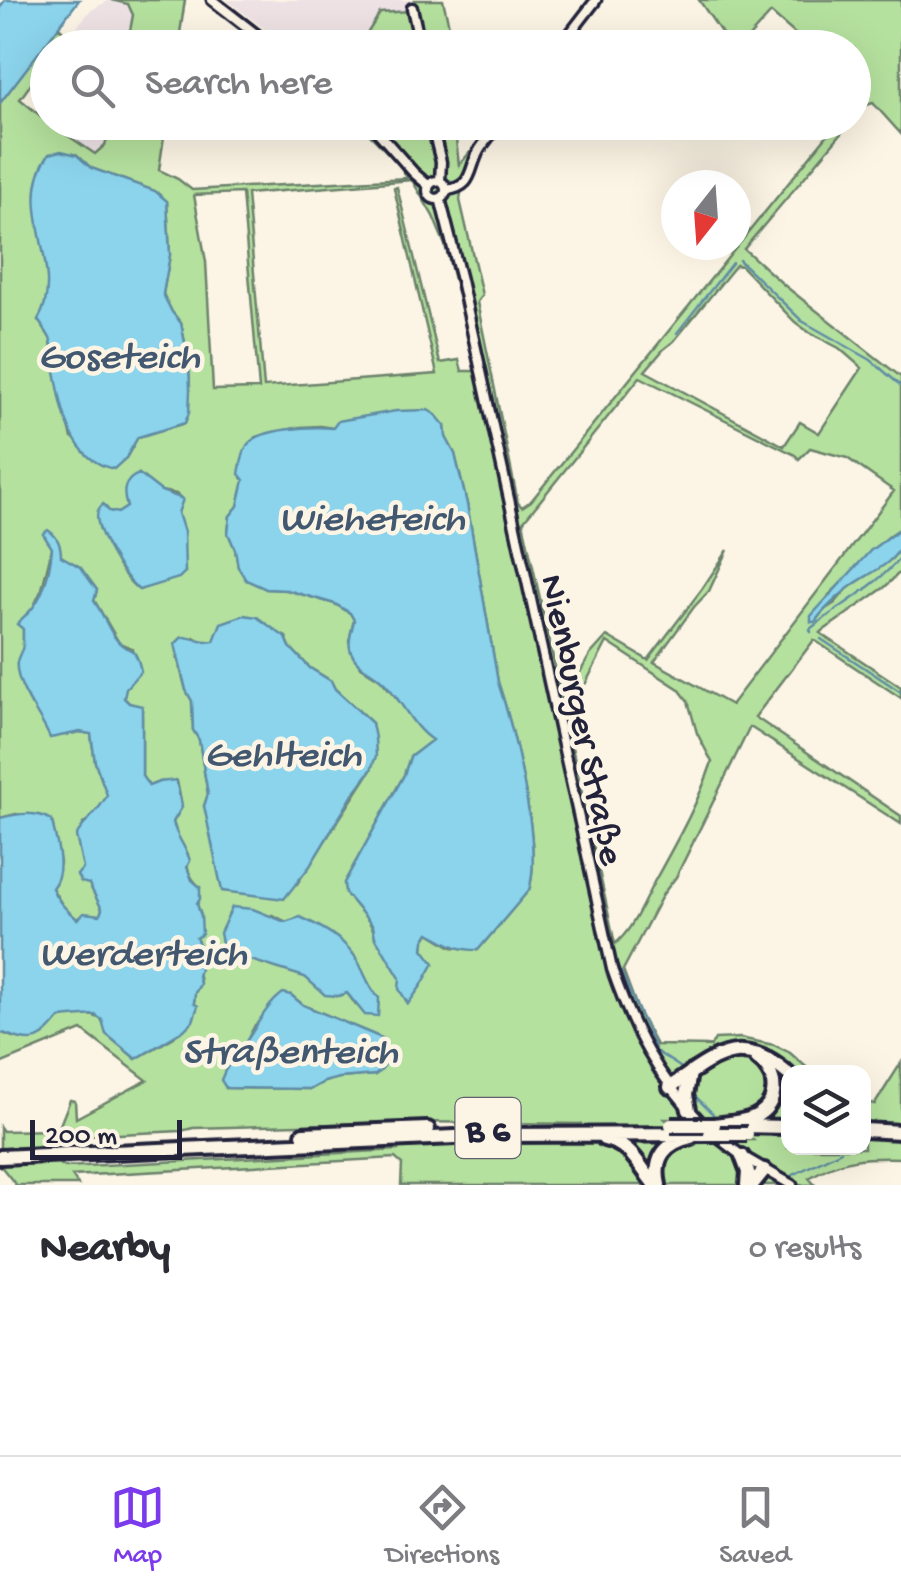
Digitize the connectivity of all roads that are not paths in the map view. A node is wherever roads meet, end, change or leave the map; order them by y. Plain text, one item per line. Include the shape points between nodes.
1 (212, 0) edge
2 (596, 0) edge
3 (412, 8) dead end
4 (251, 30) edge
5 (417, 30) edge
6 (573, 30) edge
7 (384, 140) edge
8 (434, 140) edge
9 (486, 140) edge
10 (429, 186) junction
11 (443, 186) junction
12 (440, 198) junction
13 (746, 1052) junction
14 (781, 1068) edge
15 (690, 1073) junction
16 (670, 1087) junction
17 (689, 1110) junction
18 (739, 1127) junction
19 (781, 1127) edge
20 (871, 1128) edge
21 (590, 1132) junction
22 (679, 1132) junction
23 (407, 1134) junction
24 (899, 1134) edge
25 (781, 1135) edge
26 (871, 1137) edge
27 (0, 1148) edge
28 (62, 1150) junction
29 (742, 1156) junction
30 (0, 1157) edge
31 (764, 1170) junction
32 (788, 1183) edge
33 (657, 1185) edge
34 (750, 1185) edge

1 - 4 street
2 - 6 street
3 - 5 street
7 - 10 street
8 - 11 street
9 - 11 street via 466,183
10 - 11 street
10 - 12 street
11 - 12 street
12 - 16 street, Nienburger Straße via 607,950 626,1012
13 - 14 highway
13 - 15 highway via 718,1056
13 - 18 highway via 762,1060 774,1089 768,1107
15 - 16 highway
15 - 17 highway
16 - 17 street, Nienburger Straße
17 - 29 street, Nienburger Straße
18 - 19 highway, B 6
18 - 22 highway, B 6, bridge
18 - 25 highway, B 6
20 - 24 highway
21 - 22 highway, B 6
21 - 23 highway, B 6
21 - 23 highway, B 6
21 - 33 highway via 624,1146
22 - 33 highway via 660,1155
23 - 28 highway, B 6
24 - 26 highway
27 - 28 highway, B 6
28 - 30 highway, B 6
29 - 31 street, Nienburger Straße
29 - 34 highway
31 - 32 street, Nienburger Straße
31 - 34 highway

